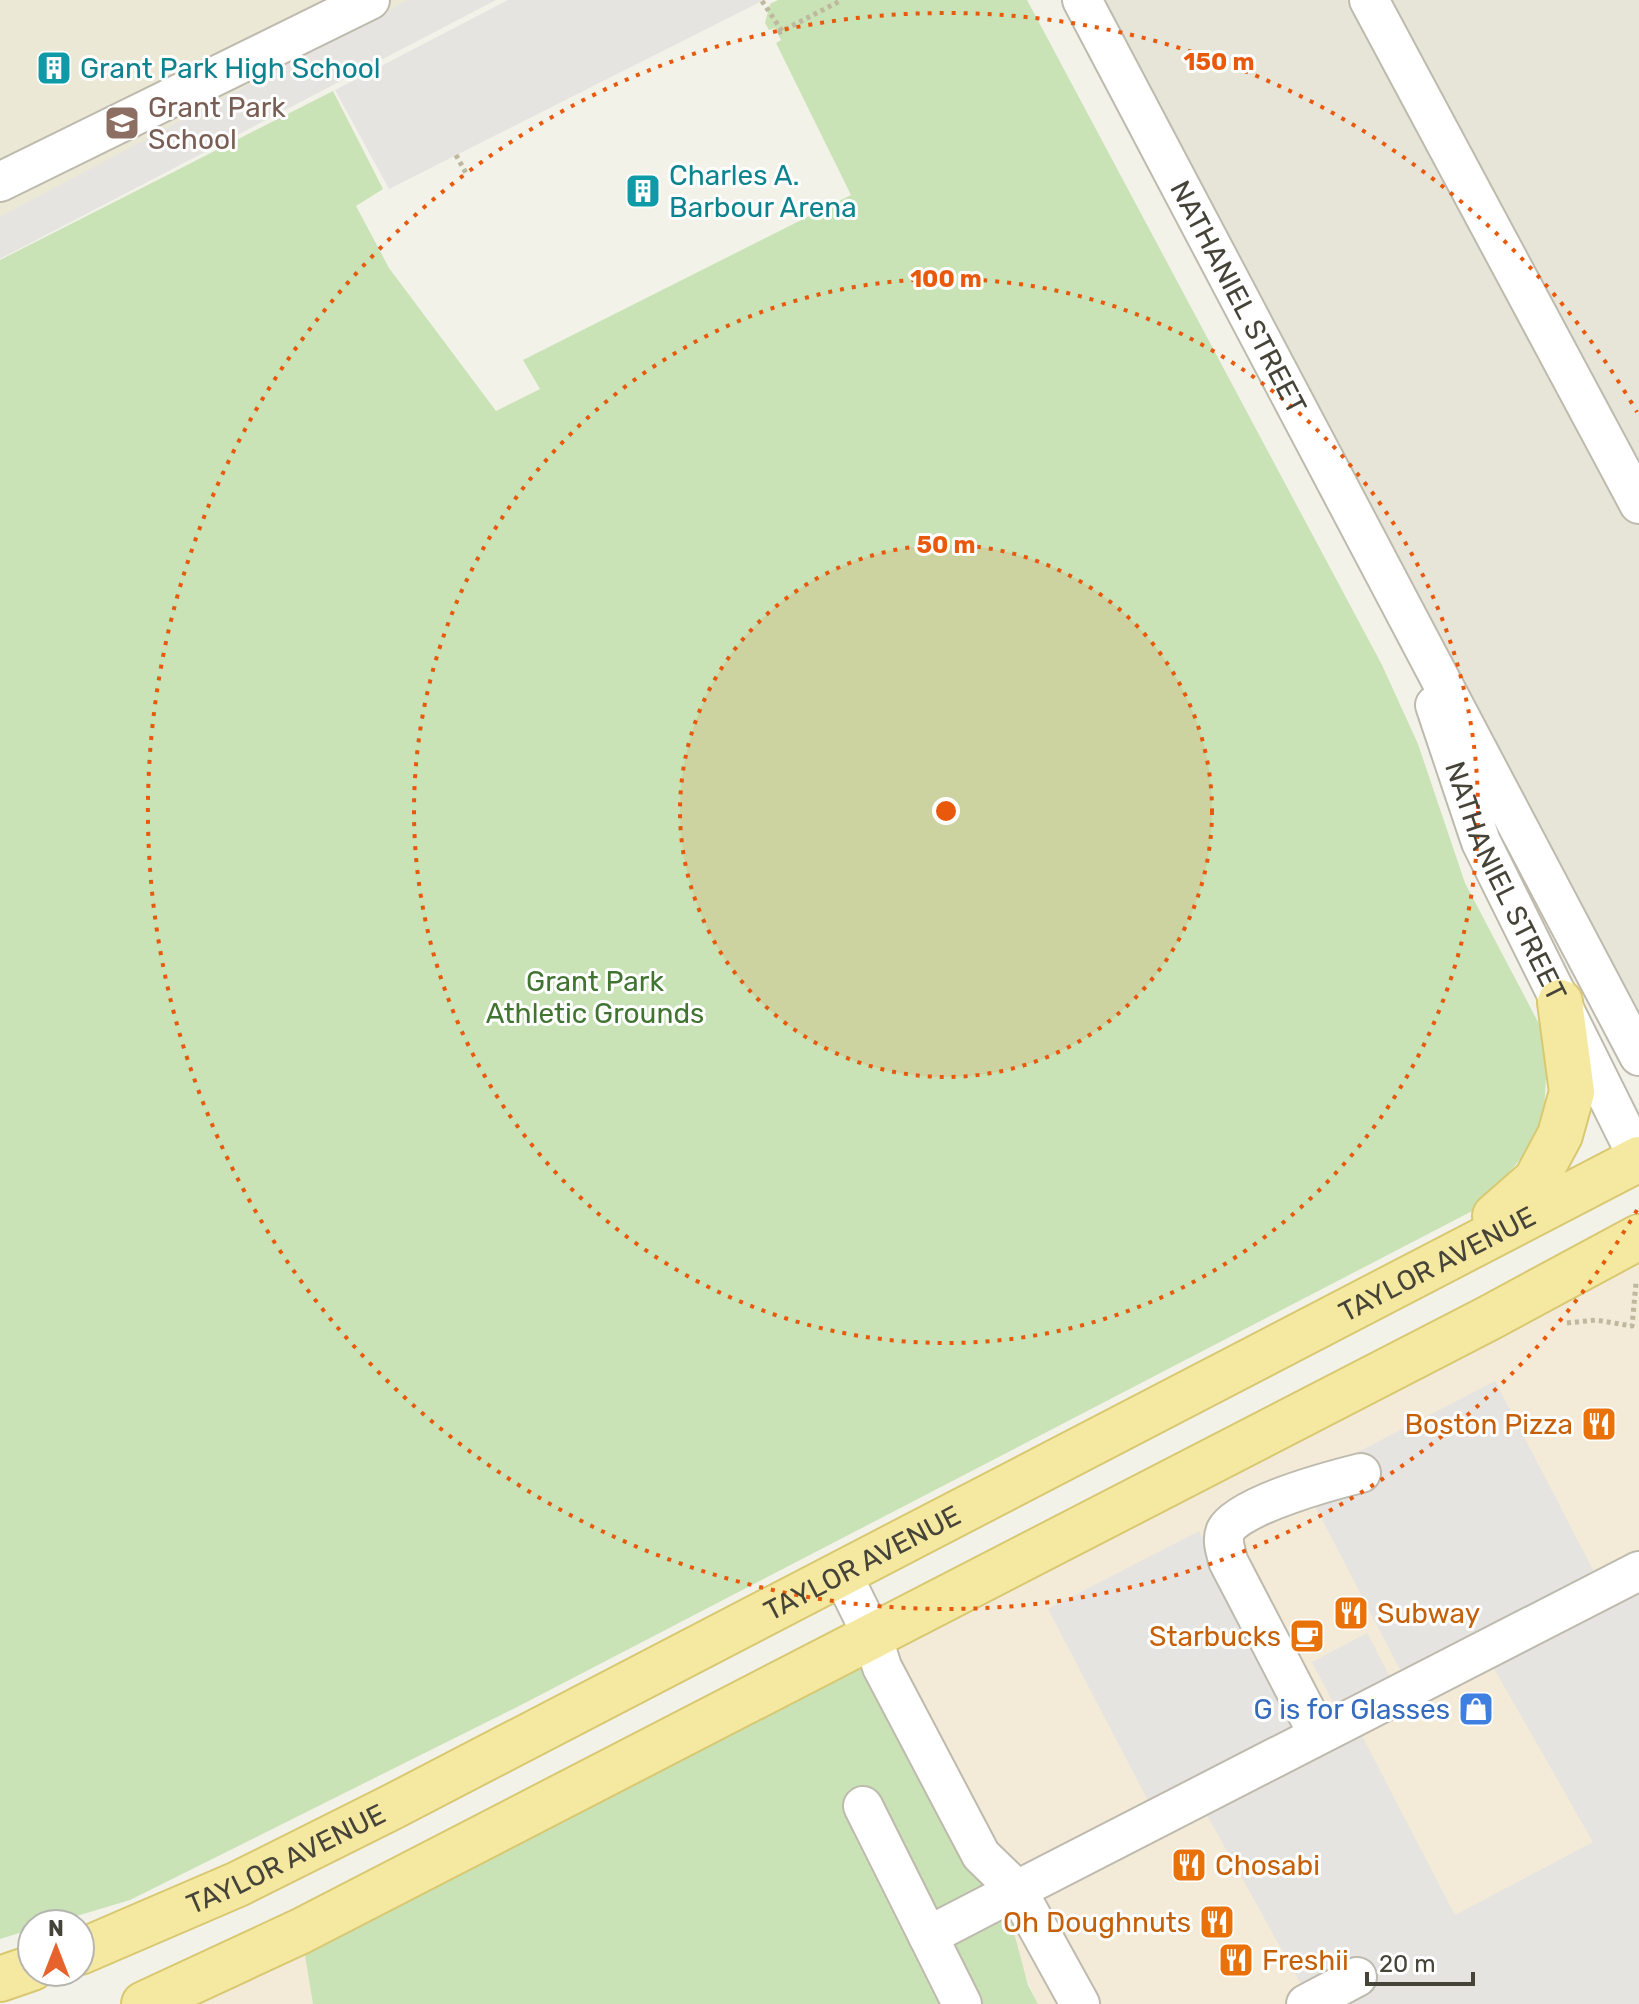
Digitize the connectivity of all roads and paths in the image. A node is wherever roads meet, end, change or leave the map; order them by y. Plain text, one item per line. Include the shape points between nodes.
1 (370, 0) edge
2 (842, 0) edge
3 (1082, 0) edge
4 (1369, 0) edge
5 (762, 1) edge
6 (456, 155) dead end
7 (466, 173) dead end
8 (0, 182) edge
9 (1639, 504) edge
10 (1397, 592) junction
11 (1560, 1002) junction
12 (1639, 1056) edge
13 (1639, 1159) edge
14 (1639, 1237) edge
15 (1453, 1254) junction
16 (1361, 1473) dead end
17 (1639, 1571) edge
18 (841, 1572) junction
19 (872, 1635) junction
20 (1318, 1734) junction
21 (863, 1806) dead end
22 (1017, 1890) junction
23 (928, 1936) junction
24 (96, 1945) edge
25 (1357, 1977) dead end
26 (144, 2004) edge
27 (962, 2004) edge
28 (1080, 2004) edge
29 (1306, 2004) edge

1 - 8 street
2 - 5 path via 780,32
3 - 10 street, NATHANIEL STREET
4 - 9 street
6 - 7 path
10 - 11 street, NATHANIEL STREET via 1481,842
10 - 12 street, NATHANIEL STREET
11 - 13 street, NATHANIEL STREET
11 - 15 main road via 1572,1092 1560,1135 1536,1180
13 - 15 main road, TAYLOR AVENUE
14 - 19 main road
15 - 18 main road, TAYLOR AVENUE
16 - 20 street via 1305,1487 1241,1518 1226,1529 1223,1542
17 - 20 street
18 - 19 street
18 - 24 main road, TAYLOR AVENUE via 377,1815 238,1884
19 - 22 street via 882,1667 981,1855
19 - 26 main road via 301,1931
20 - 22 street
21 - 23 street
22 - 23 street
22 - 28 street
23 - 27 street
25 - 29 street

